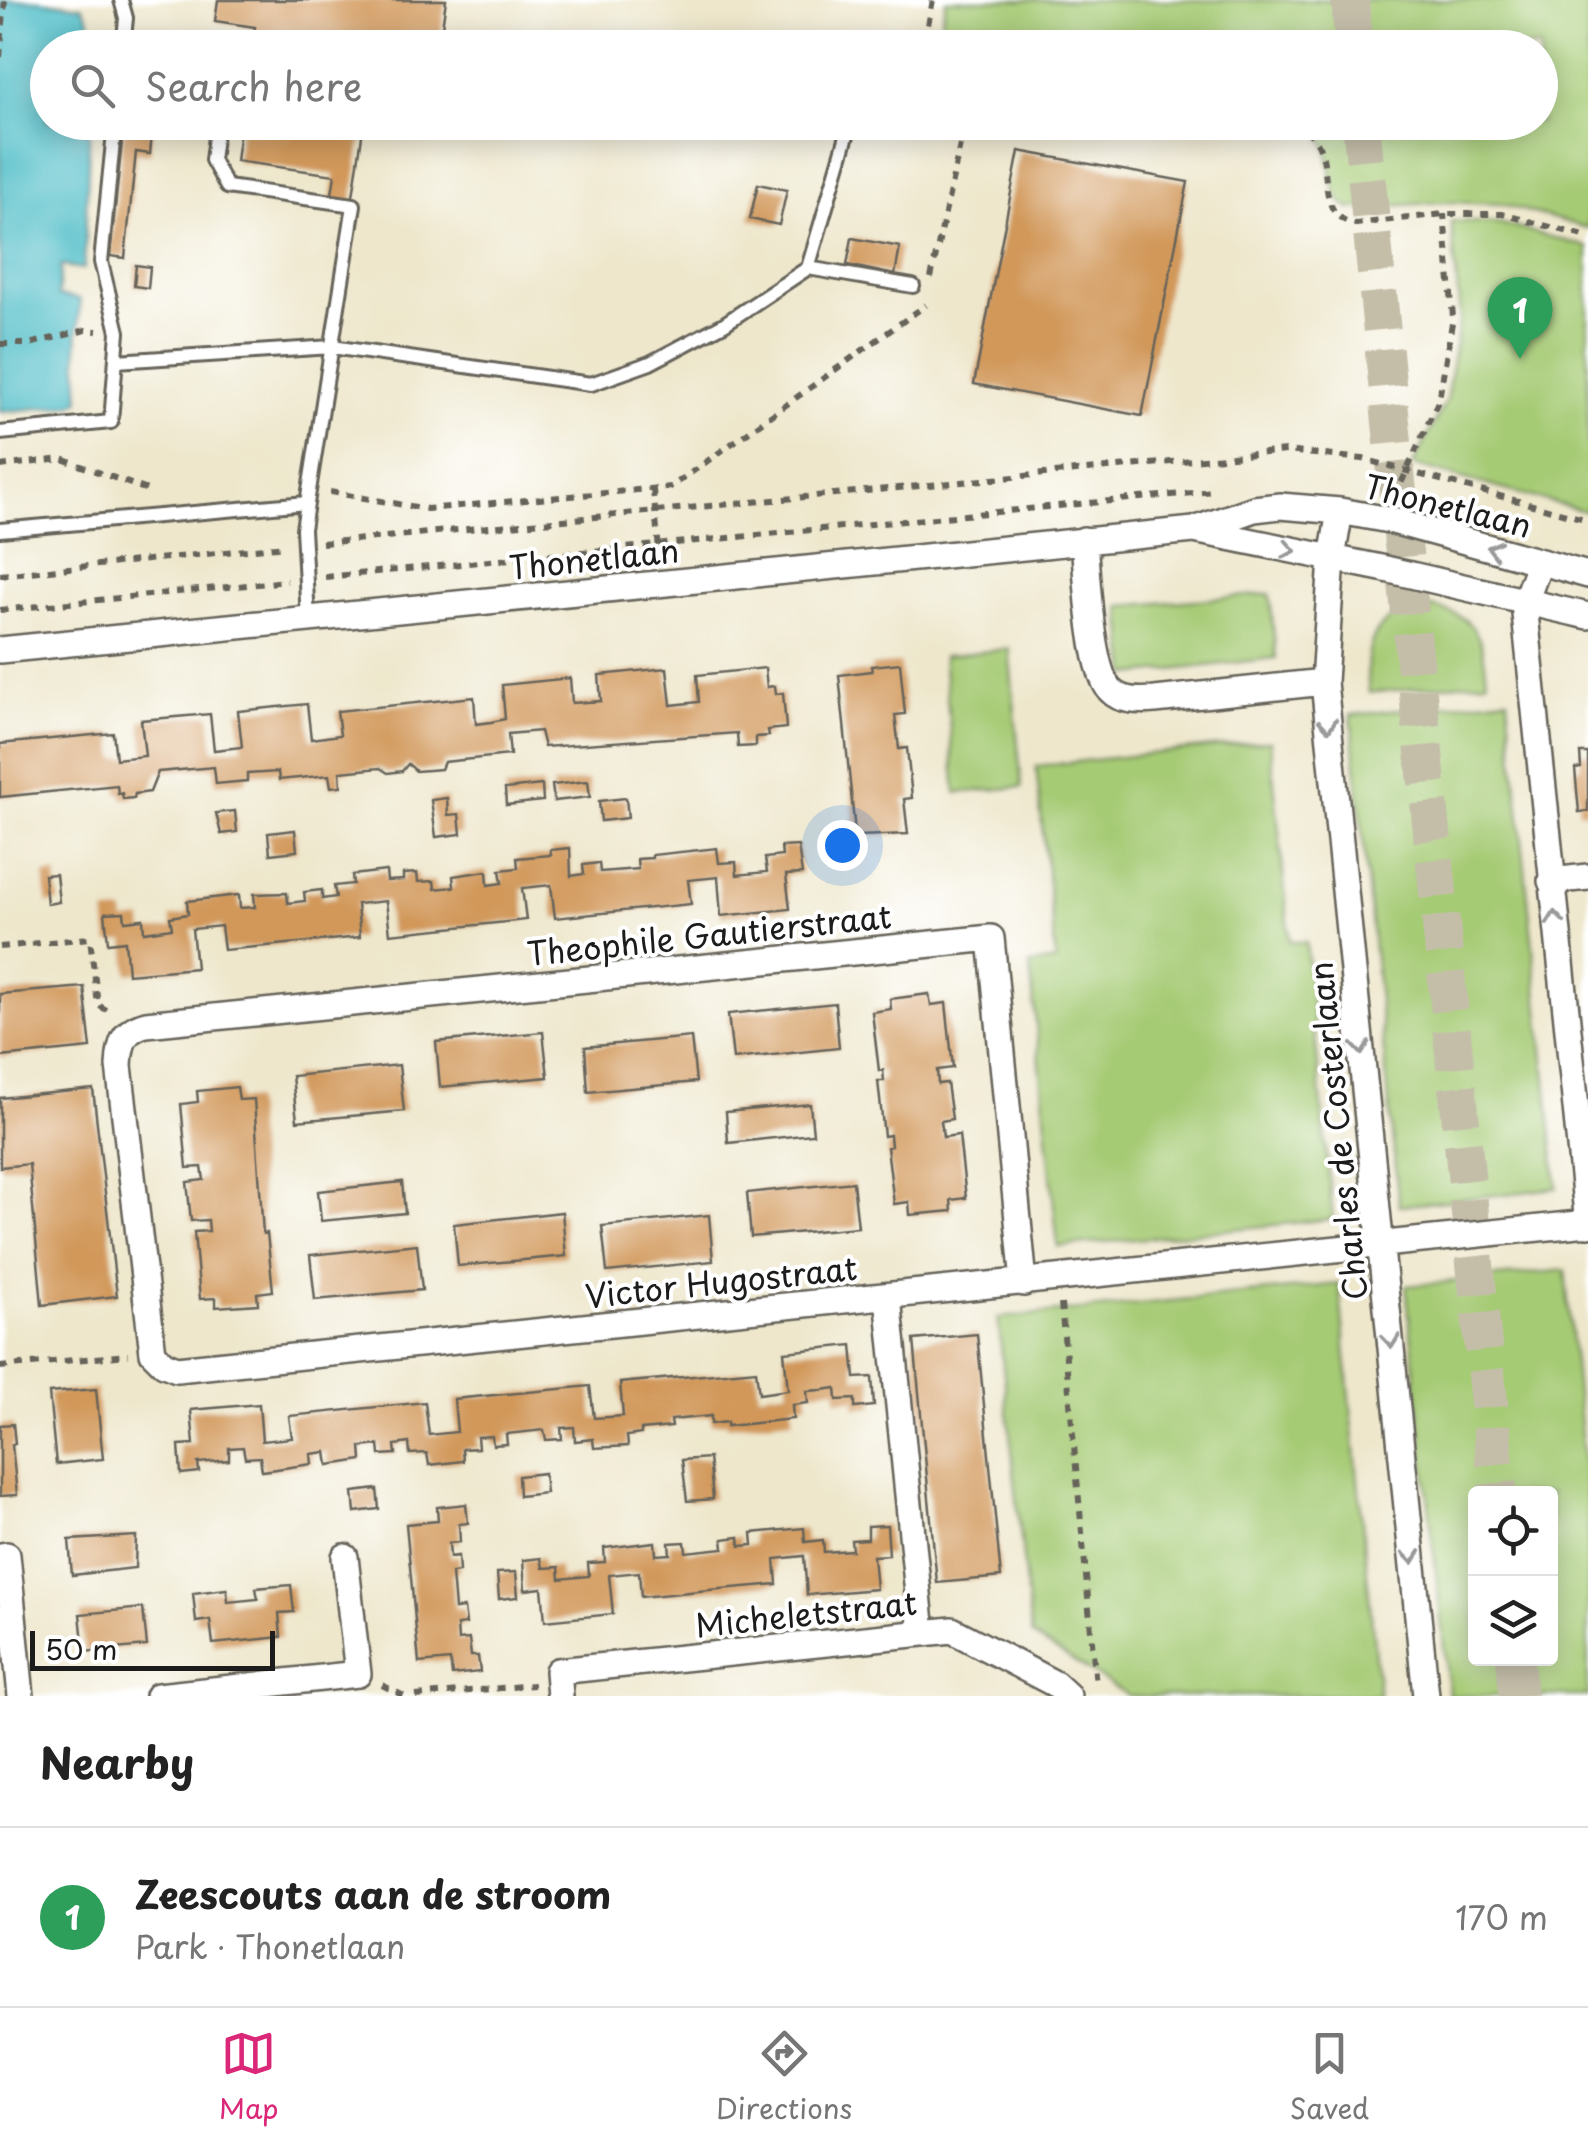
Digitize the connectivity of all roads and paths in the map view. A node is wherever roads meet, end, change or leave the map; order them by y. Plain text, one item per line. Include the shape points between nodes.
1 (4, 0) edge
2 (121, 0) edge
3 (933, 0) edge
4 (125, 30) edge
5 (927, 30) edge
6 (0, 57) edge
7 (113, 140) edge
8 (215, 140) edge
9 (846, 140) edge
10 (960, 140) edge
11 (1313, 140) edge
12 (1444, 214) junction
13 (1588, 237) edge
14 (808, 268) junction
15 (913, 286) dead end
16 (118, 332) junction
17 (0, 344) edge
18 (332, 347) junction
19 (116, 361) junction
20 (0, 433) edge
21 (0, 466) edge
22 (1404, 470) junction
23 (653, 490) junction
24 (166, 492) dead end
25 (308, 496) junction
26 (1340, 511) junction
27 (655, 512) junction
28 (1389, 520) junction
29 (1588, 520) edge
30 (0, 530) edge
31 (1194, 530) junction
32 (1084, 540) junction
33 (304, 544) junction
34 (1332, 558) junction
35 (1540, 562) junction
36 (0, 575) edge
37 (1588, 576) edge
38 (662, 584) junction
39 (1524, 604) junction
40 (1588, 616) edge
41 (308, 619) junction
42 (0, 650) edge
43 (1324, 682) junction
44 (1588, 877) edge
45 (1551, 880) junction
46 (0, 947) edge
47 (133, 1027) junction
48 (1588, 1224) edge
49 (1381, 1244) junction
50 (1059, 1280) junction
51 (1024, 1283) junction
52 (888, 1297) junction
53 (154, 1354) junction
54 (0, 1367) edge
55 (0, 1556) edge
56 (344, 1558) dead end
57 (922, 1633) junction
58 (559, 1684) edge
59 (22, 1696) edge
60 (158, 1696) edge
61 (416, 1696) edge
62 (1068, 1696) edge
63 (1097, 1696) edge
64 (1426, 1696) edge

1 - 6 path
2 - 4 lane
3 - 5 path
7 - 16 lane via 100,262
8 - 18 lane via 212,160 227,188 354,204
9 - 14 lane
10 - 23 path via 925,307 671,487
11 - 12 path via 1323,159 1328,204 1345,222
12 - 13 path via 1502,214
12 - 22 path via 1453,317 1439,399
14 - 15 lane
14 - 18 lane via 724,324 592,384
16 - 17 path via 86,330
16 - 19 lane
18 - 19 lane
18 - 25 lane
19 - 20 lane via 111,422
21 - 24 path via 62,459 148,492
22 - 27 path via 1323,454 1247,453
22 - 28 path
22 - 29 path
23 - 25 path via 427,509
23 - 27 path
25 - 30 lane
25 - 33 lane
26 - 28 street, Thonetlaan
26 - 31 street, Thonetlaan via 1254,509
26 - 34 street, Thonetlaan
27 - 33 path
27 - 38 path
35 -> 28 street, Thonetlaan
31 - 32 street, Thonetlaan
31 -> 34 street, Thonetlaan
32 - 38 street, Thonetlaan
32 - 43 street via 1098,669 1112,692 1133,701 1155,700
33 - 36 path
33 - 41 lane
34 - 39 street, Thonetlaan
34 - 43 street, Charles de Costerlaan
35 - 37 street, Thonetlaan
35 - 39 street, Thonetlaan
38 - 41 street, Thonetlaan
39 - 40 street, Thonetlaan
39 - 45 street
41 - 42 street, Thonetlaan
43 -> 49 street, Charles de Costerlaan
44 - 45 street
48 -> 45 street
46 - 47 path via 90,938 98,1005
47 - 51 street, Theophile Gautierstraat via 991,938
47 - 53 street via 123,1037 119,1066
48 - 49 street, Victor Hugostraat
49 - 50 street, Victor Hugostraat
49 -> 64 street, Charles de Costerlaan
50 - 51 street, Victor Hugostraat
50 - 63 path
51 - 52 street, Victor Hugostraat
52 - 53 street, Victor Hugostraat via 177,1370
52 - 57 street
53 - 54 path
55 - 59 street via 7,1555
56 - 60 street via 358,1674
57 - 58 street, Micheletstraat
57 - 62 street, Micheletstraat via 952,1630
58 - 61 path

